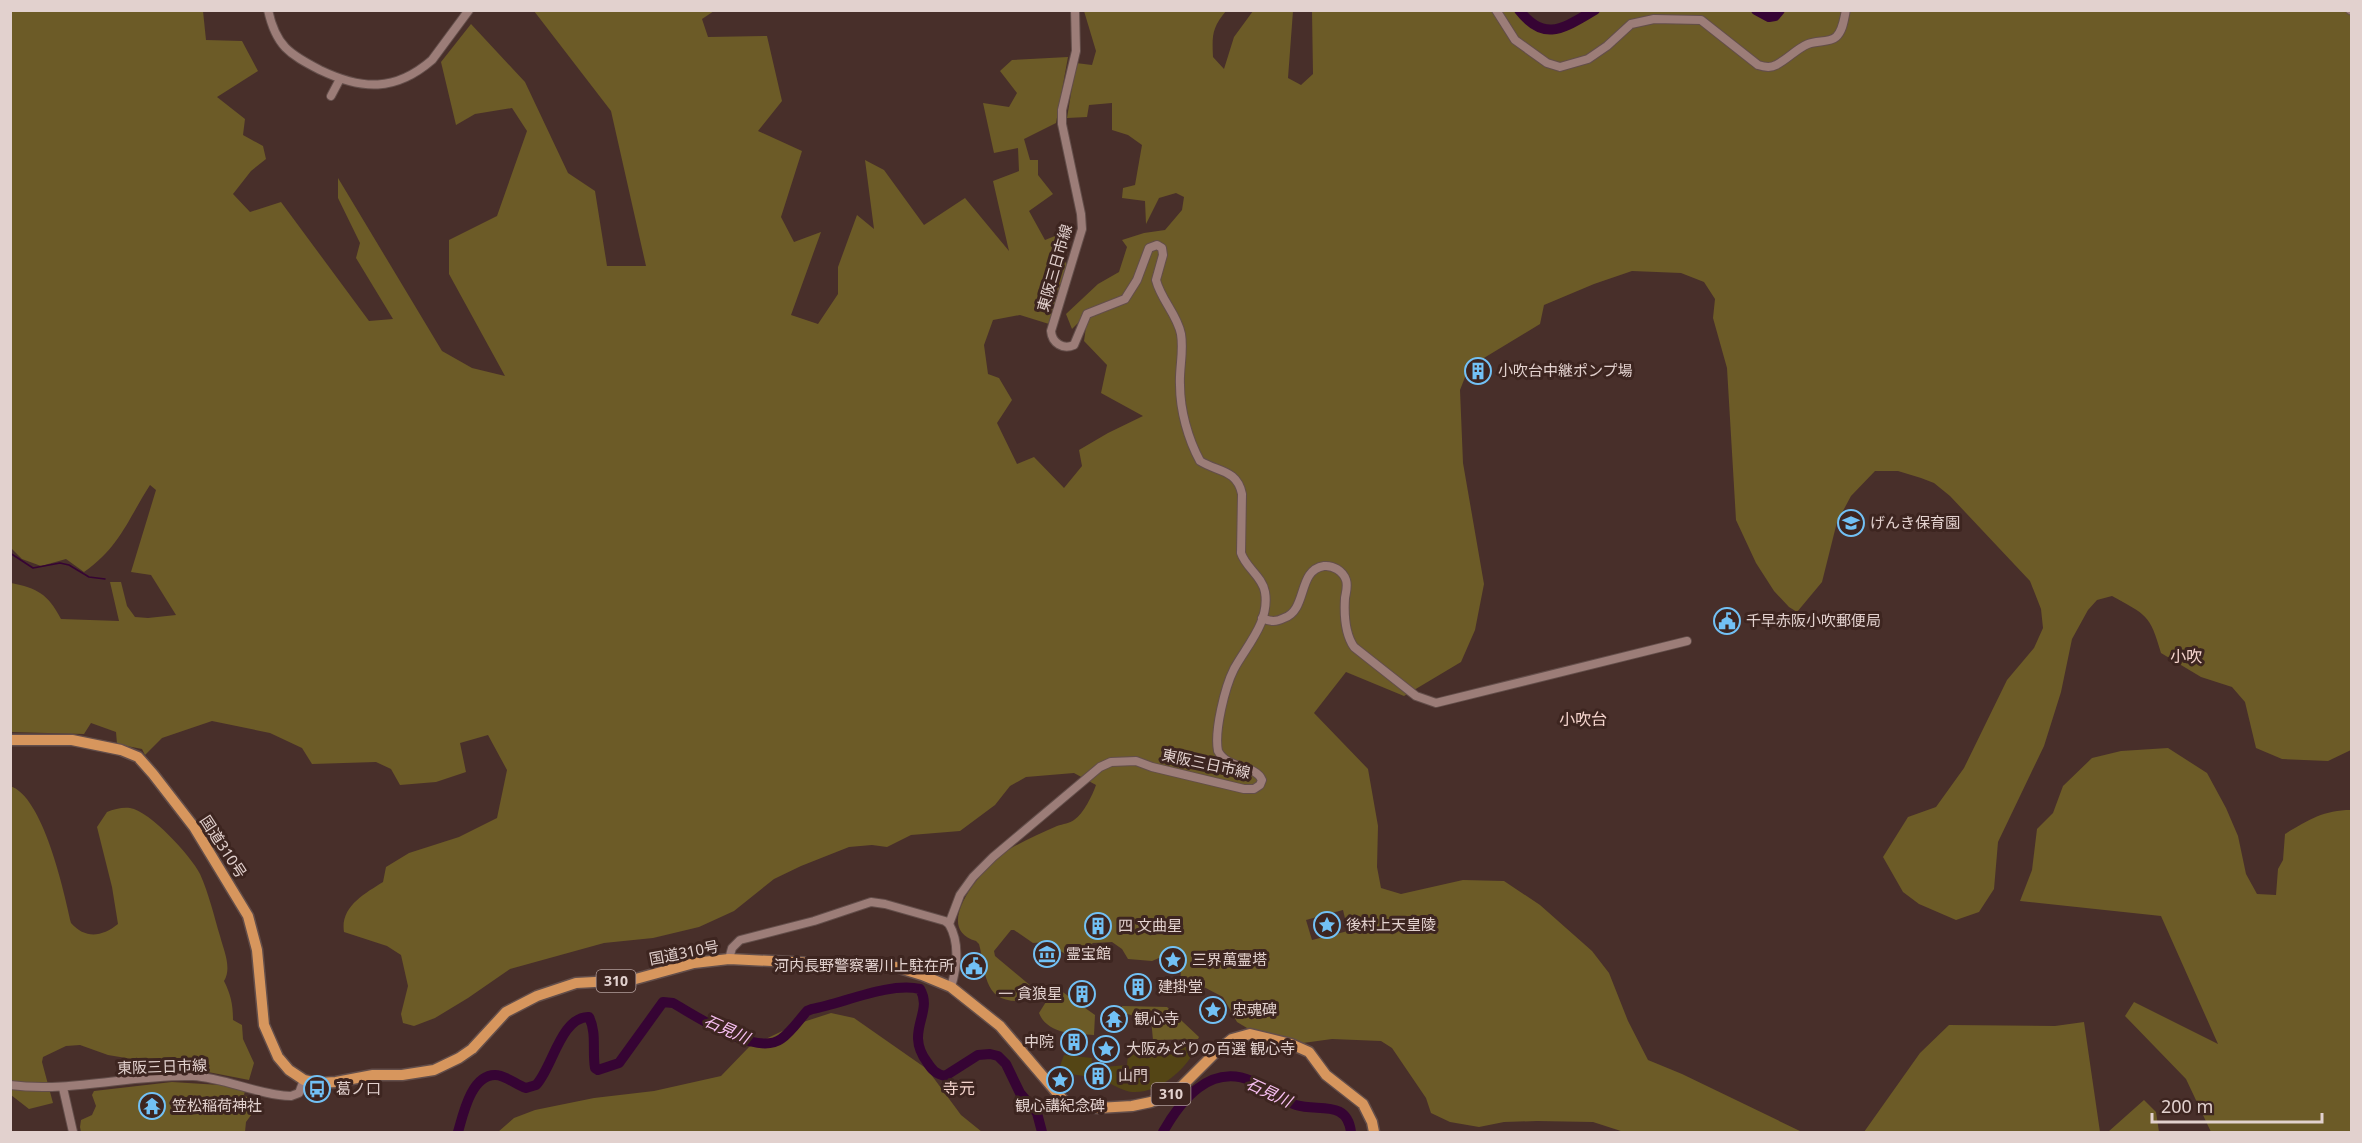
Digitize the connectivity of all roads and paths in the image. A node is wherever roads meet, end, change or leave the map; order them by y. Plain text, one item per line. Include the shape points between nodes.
1 (268, 10) edge
2 (469, 10) edge
3 (1075, 10) edge
4 (1496, 10) edge
5 (1846, 10) edge
6 (340, 79) junction
7 (331, 96) dead end
8 (1263, 618) junction
9 (1687, 641) dead end
10 (10, 740) edge
11 (949, 924) junction
12 (729, 960) junction
13 (951, 987) junction
14 (304, 1080) junction
15 (10, 1085) edge
16 (63, 1088) junction
17 (73, 1132) edge
18 (1374, 1132) edge

1 - 6 main road via 275,34 288,51
2 - 6 main road via 432,60 409,76 377,85
3 - 8 main road, 東阪三日市線 via 1076,51 1062,124 1082,229 1052,336 1060,346 1074,345 1087,314 1125,299 1149,248 1162,248 1156,280 1180,333 1180,395 1189,436 1200,461 1229,473 1240,486 1241,553 1264,588
4 - 5 main road via 1515,40 1560,67 1588,59 1637,21 1694,19 1707,23 1758,64 1771,67 1800,47 1836,37
6 - 7 main road
8 - 9 main road via 1274,622 1288,617 1299,606 1312,572 1323,566 1335,568 1346,581 1346,623 1354,647 1416,696 1436,703
8 - 11 main road, 東阪三日市線 via 1233,670 1216,743 1228,763 1260,776 1260,785 1244,789 1136,761 1100,767 973,877 960,895
10 - 14 highway, 国道310号 via 72,740 121,750 138,757 153,774 194,827 248,916 257,950 264,1024 278,1057
11 - 12 main road via 885,904 864,903 821,919 740,940 732,948
11 - 13 main road via 955,944
12 - 13 highway, 国道310号 / 310 via 896,967
12 - 14 highway, 国道310号 / 310 via 694,963 632,980 576,982 537,996 506,1012 471,1049 434,1070 336,1082
13 - 18 highway, 国道310号 / 310 via 1000,1026 1064,1101 1077,1106 1132,1106 1172,1094 1232,1039 1250,1034 1309,1052 1326,1075 1363,1104
14 - 16 main road, 東阪三日市線 via 299,1093 291,1096 191,1076
15 - 16 main road, 東阪三日市線
16 - 17 main road

